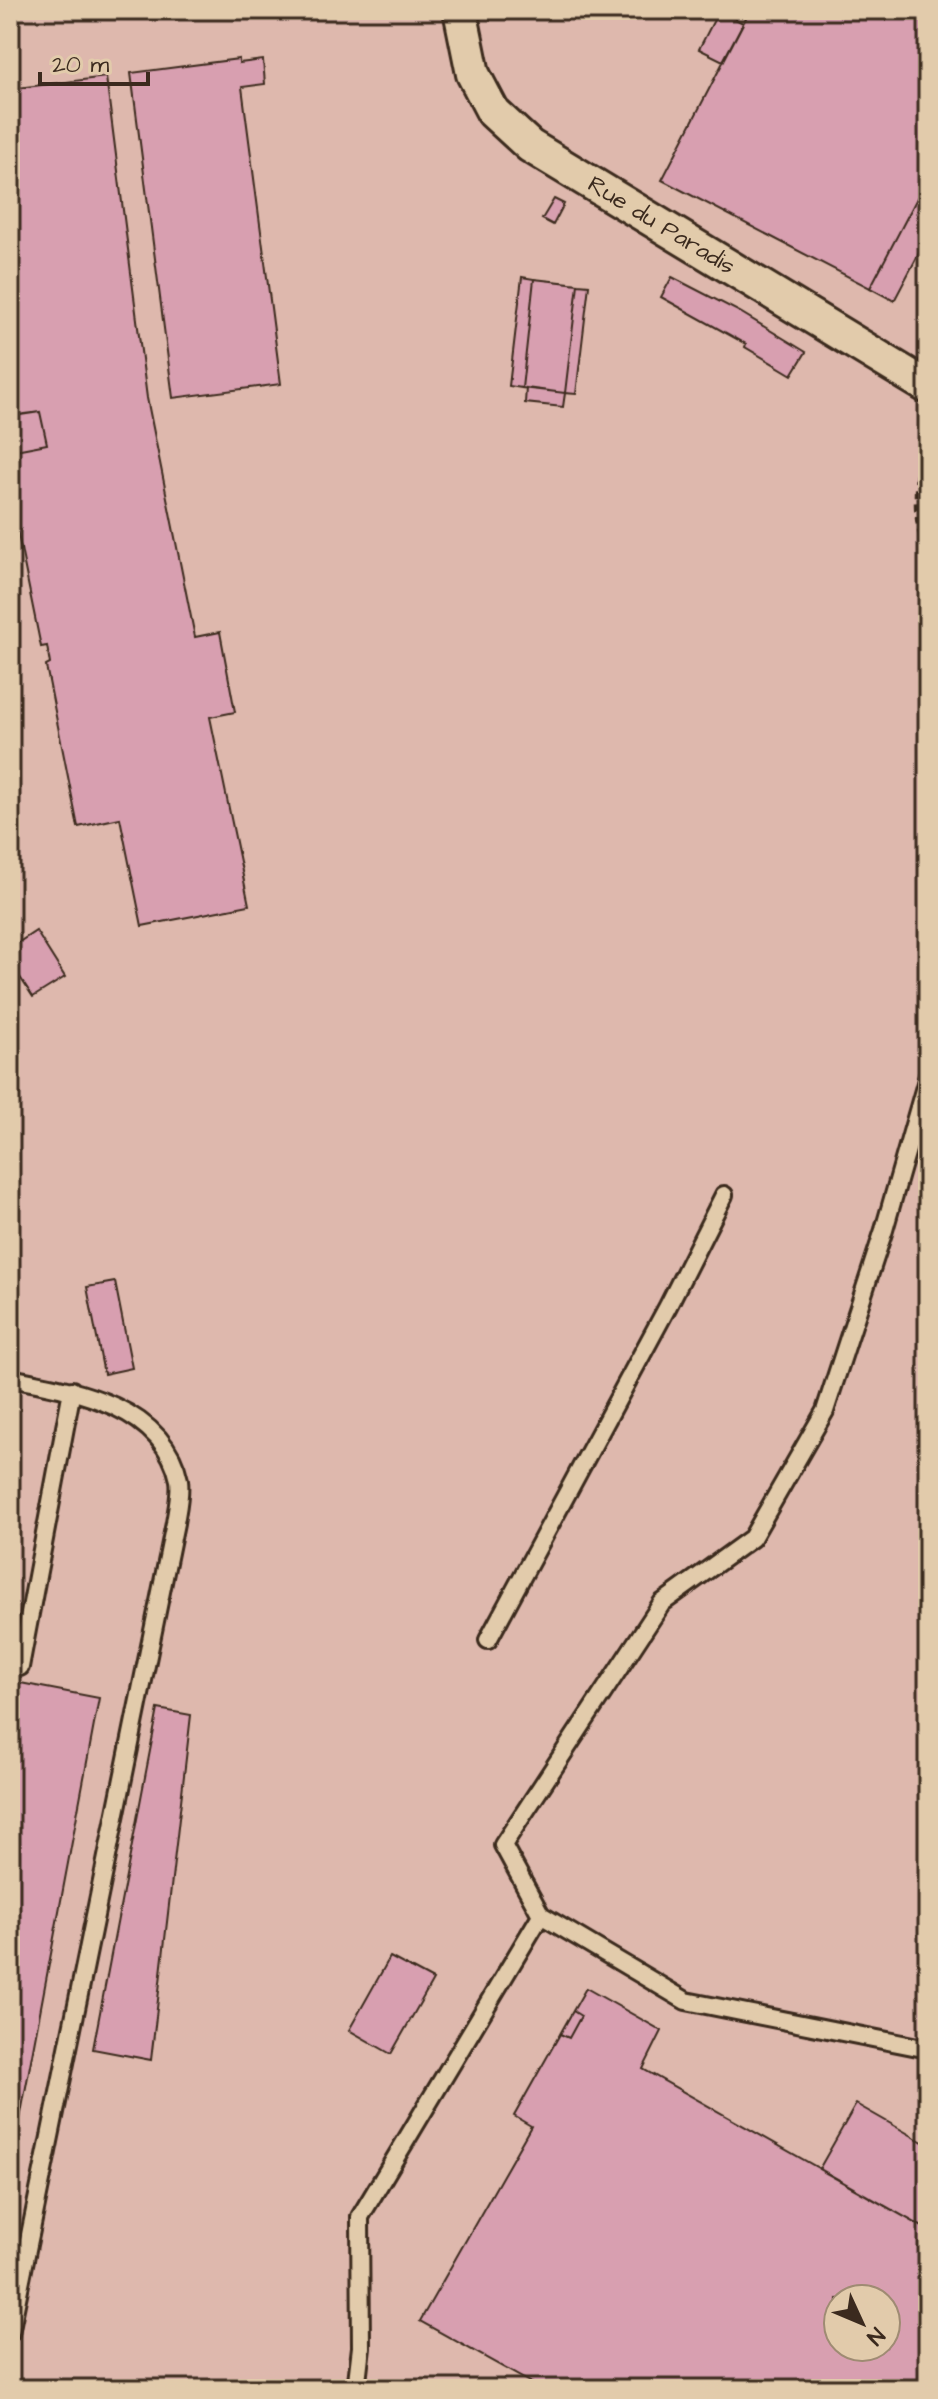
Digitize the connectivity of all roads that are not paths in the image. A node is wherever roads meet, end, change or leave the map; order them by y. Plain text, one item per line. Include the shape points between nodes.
1 (460, 10) edge
2 (928, 387) edge
3 (928, 1076) edge
4 (724, 1195) dead end
5 (10, 1378) edge
6 (72, 1390) junction
7 (488, 1640) dead end
8 (20, 1667) dead end
9 (541, 1915) junction
10 (928, 2049) edge
11 (10, 2333) edge
12 (356, 2389) edge

1 - 2 street, Rue du Paradis via 473,74 493,112 530,146
3 - 9 lane via 825,1411 752,1538 662,1603 503,1845
4 - 7 lane
5 - 6 lane
6 - 8 lane
6 - 11 lane via 141,1423 167,1448 179,1483
9 - 10 lane via 686,2001
9 - 12 lane via 360,2217 361,2347

